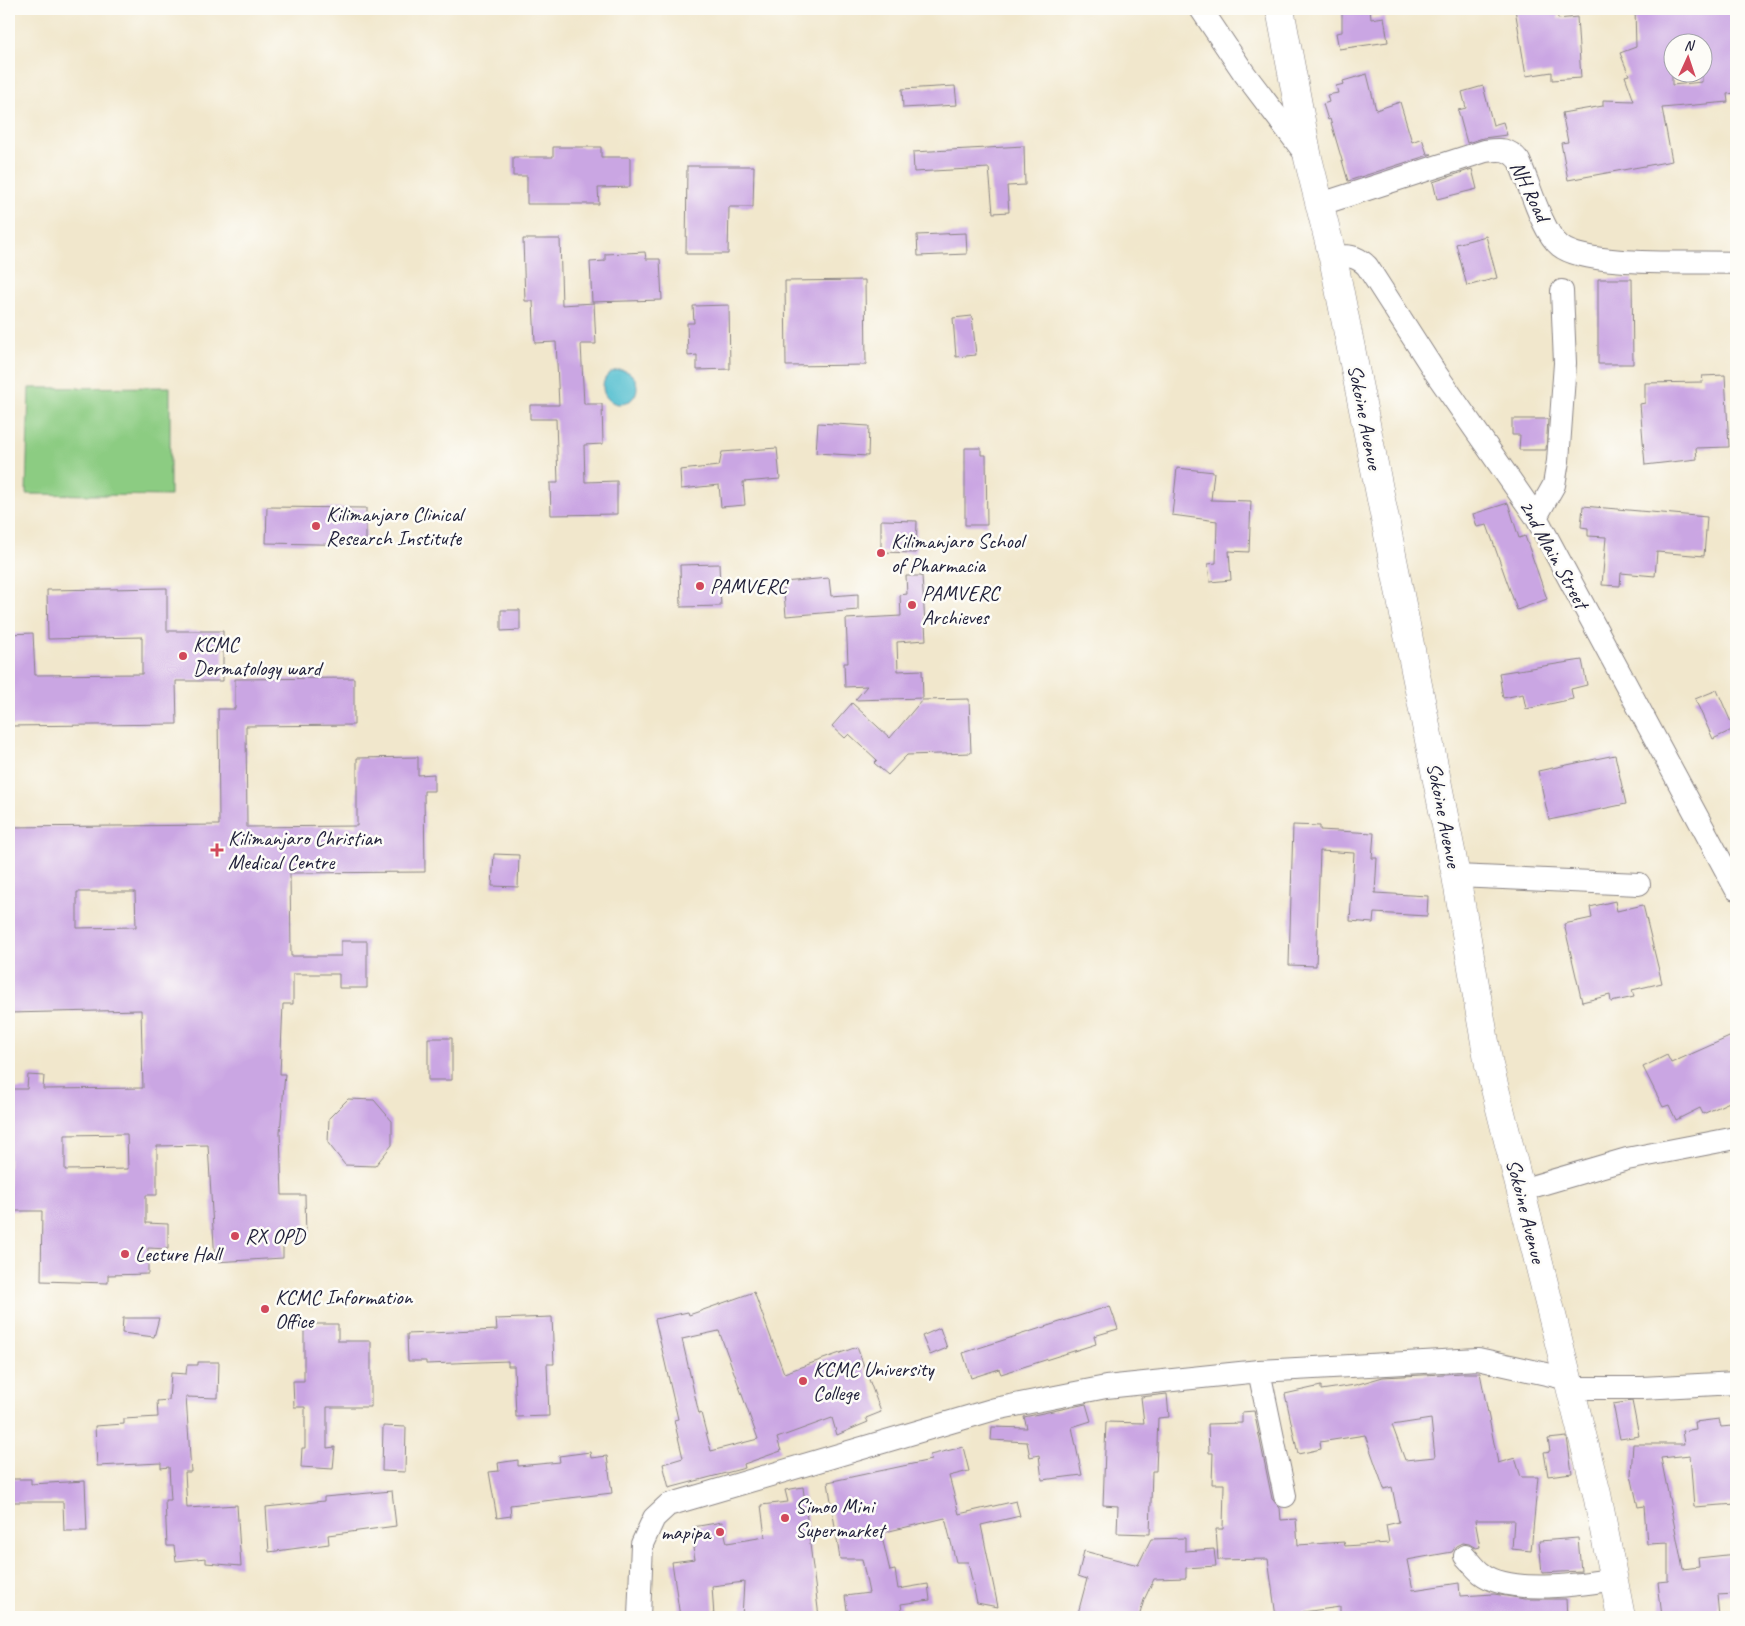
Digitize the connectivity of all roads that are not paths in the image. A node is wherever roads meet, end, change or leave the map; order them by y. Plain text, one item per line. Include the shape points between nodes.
1 (1200, 9) edge
2 (1280, 9) edge
3 (1308, 158) junction
4 (1320, 204) junction
5 (1333, 258) junction
6 (1736, 263) edge
7 (1562, 291) dead end
8 (1536, 517) junction
9 (1456, 876) junction
10 (1639, 884) dead end
11 (1736, 889) edge
12 (1736, 1138) edge
13 (1521, 1190) junction
14 (1259, 1370) junction
15 (1736, 1383) edge
16 (1570, 1384) junction
17 (1285, 1496) dead end
18 (1465, 1556) dead end
19 (1614, 1579) junction
20 (639, 1617) edge
21 (1621, 1617) edge

1 - 3 street
2 - 3 street, Sokoine Avenue
3 - 4 street, Sokoine Avenue
4 - 5 street, Sokoine Avenue
4 - 6 street, NH Road via 1485,151 1503,149 1513,153 1519,161 1542,220 1559,246 1575,254 1599,260
5 - 8 street, 2nd Main Street via 1356,257 1367,266 1435,372
5 - 9 street, Sokoine Avenue
7 - 8 street via 1565,363 1558,461 1554,485
8 - 11 street, 2nd Main Street
9 - 10 street
9 - 13 street, Sokoine Avenue via 1489,1065
12 - 13 street via 1627,1159
13 - 16 street, Sokoine Avenue
14 - 16 street via 1478,1358
14 - 17 street
14 - 20 street via 1106,1387 995,1408 668,1505 654,1518 642,1544
15 - 16 street via 1642,1388
16 - 19 street, Sokoine Avenue
18 - 19 street via 1481,1573 1502,1582 1563,1586
19 - 21 street, Sokoine Avenue

